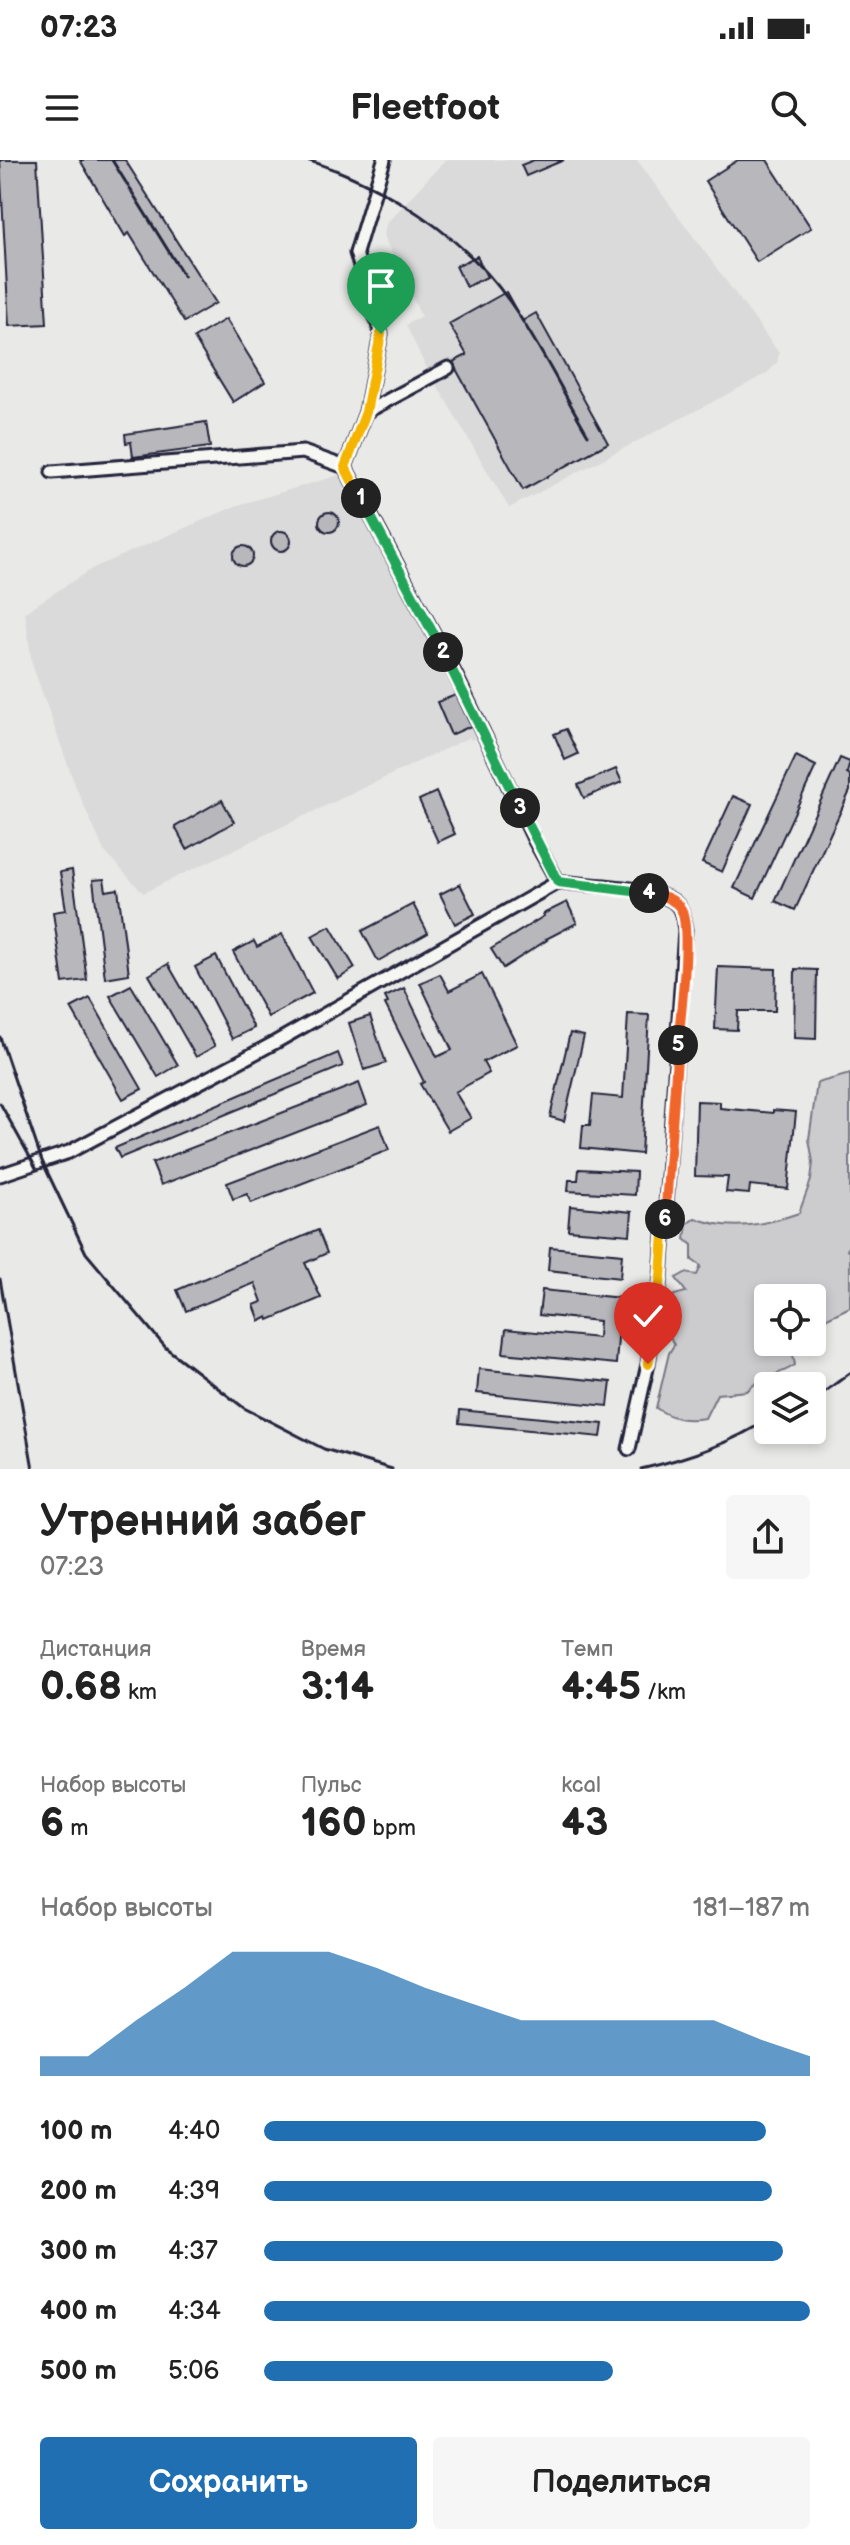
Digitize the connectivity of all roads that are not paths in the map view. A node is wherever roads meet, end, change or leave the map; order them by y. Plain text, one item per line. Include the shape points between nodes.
1 (384, 160) edge
2 (448, 368) dead end
3 (366, 412) junction
4 (345, 467) junction
5 (52, 472) dead end
6 (558, 882) junction
7 (0, 1175) edge
8 (629, 1449) dead end

1 - 3 street via 356,253 381,334
2 - 3 street
3 - 4 street
4 - 5 street via 303,452
4 - 6 street
6 - 7 street via 69,1152
6 - 8 street via 655,894 682,911 685,930 661,1277

